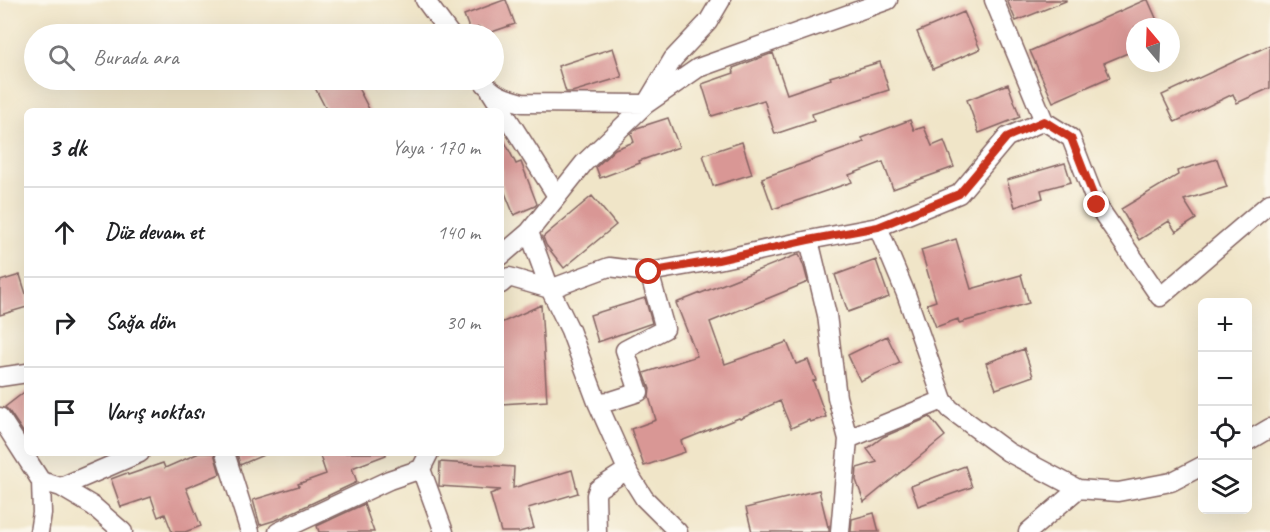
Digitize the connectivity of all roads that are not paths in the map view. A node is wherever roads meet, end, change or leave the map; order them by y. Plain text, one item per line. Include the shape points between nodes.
1 (425, 0) edge
2 (721, 0) edge
3 (888, 0) edge
4 (994, 0) edge
5 (443, 24) edge
6 (489, 90) edge
7 (493, 90) edge
8 (646, 104) junction
9 (501, 108) edge
10 (504, 113) edge
11 (1044, 121) junction
12 (557, 196) junction
13 (1270, 203) edge
14 (878, 227) junction
15 (529, 232) junction
16 (808, 240) junction
17 (504, 253) edge
18 (649, 272) junction
19 (504, 281) edge
20 (550, 289) junction
21 (24, 373) edge
22 (0, 377) edge
23 (943, 400) junction
24 (597, 402) junction
25 (0, 417) edge
26 (1270, 428) edge
27 (848, 439) junction
28 (1252, 439) edge
29 (24, 455) edge
30 (25, 456) edge
31 (133, 456) edge
32 (226, 456) edge
33 (425, 461) edge
34 (1198, 468) edge
35 (627, 470) junction
36 (41, 482) junction
37 (61, 487) junction
38 (1078, 489) junction
39 (1035, 530) edge
40 (39, 532) edge
41 (123, 532) edge
42 (250, 532) edge
43 (278, 532) edge
44 (444, 532) edge
45 (597, 532) edge
46 (678, 532) edge
47 (840, 532) edge

1 - 5 street
2 - 8 street via 708,22 673,59
3 - 8 street via 698,68
4 - 11 street
6 - 9 street
7 - 8 street via 522,103
8 - 12 street via 584,163
10 - 12 street
11 - 13 street via 1071,138 1097,205 1160,297
11 - 14 street via 1007,137 959,194
12 - 15 street
14 - 16 street
14 - 23 street
15 - 17 street
15 - 20 street
16 - 18 street
16 - 27 street via 827,315 837,398
18 - 20 street via 609,267
18 - 24 street via 665,329 626,350 639,392
19 - 20 street via 509,277
20 - 24 street
21 - 22 street
23 - 27 street
23 - 38 street via 1008,452
24 - 35 street
25 - 29 street
26 - 28 street
27 - 47 street
30 - 36 street
31 - 37 street
32 - 42 street
33 - 43 street
33 - 44 street
34 - 38 street via 1171,482 1118,492
35 - 45 street via 598,489
35 - 46 street via 644,498
36 - 37 street
36 - 40 street
37 - 41 street via 93,506
38 - 39 street

